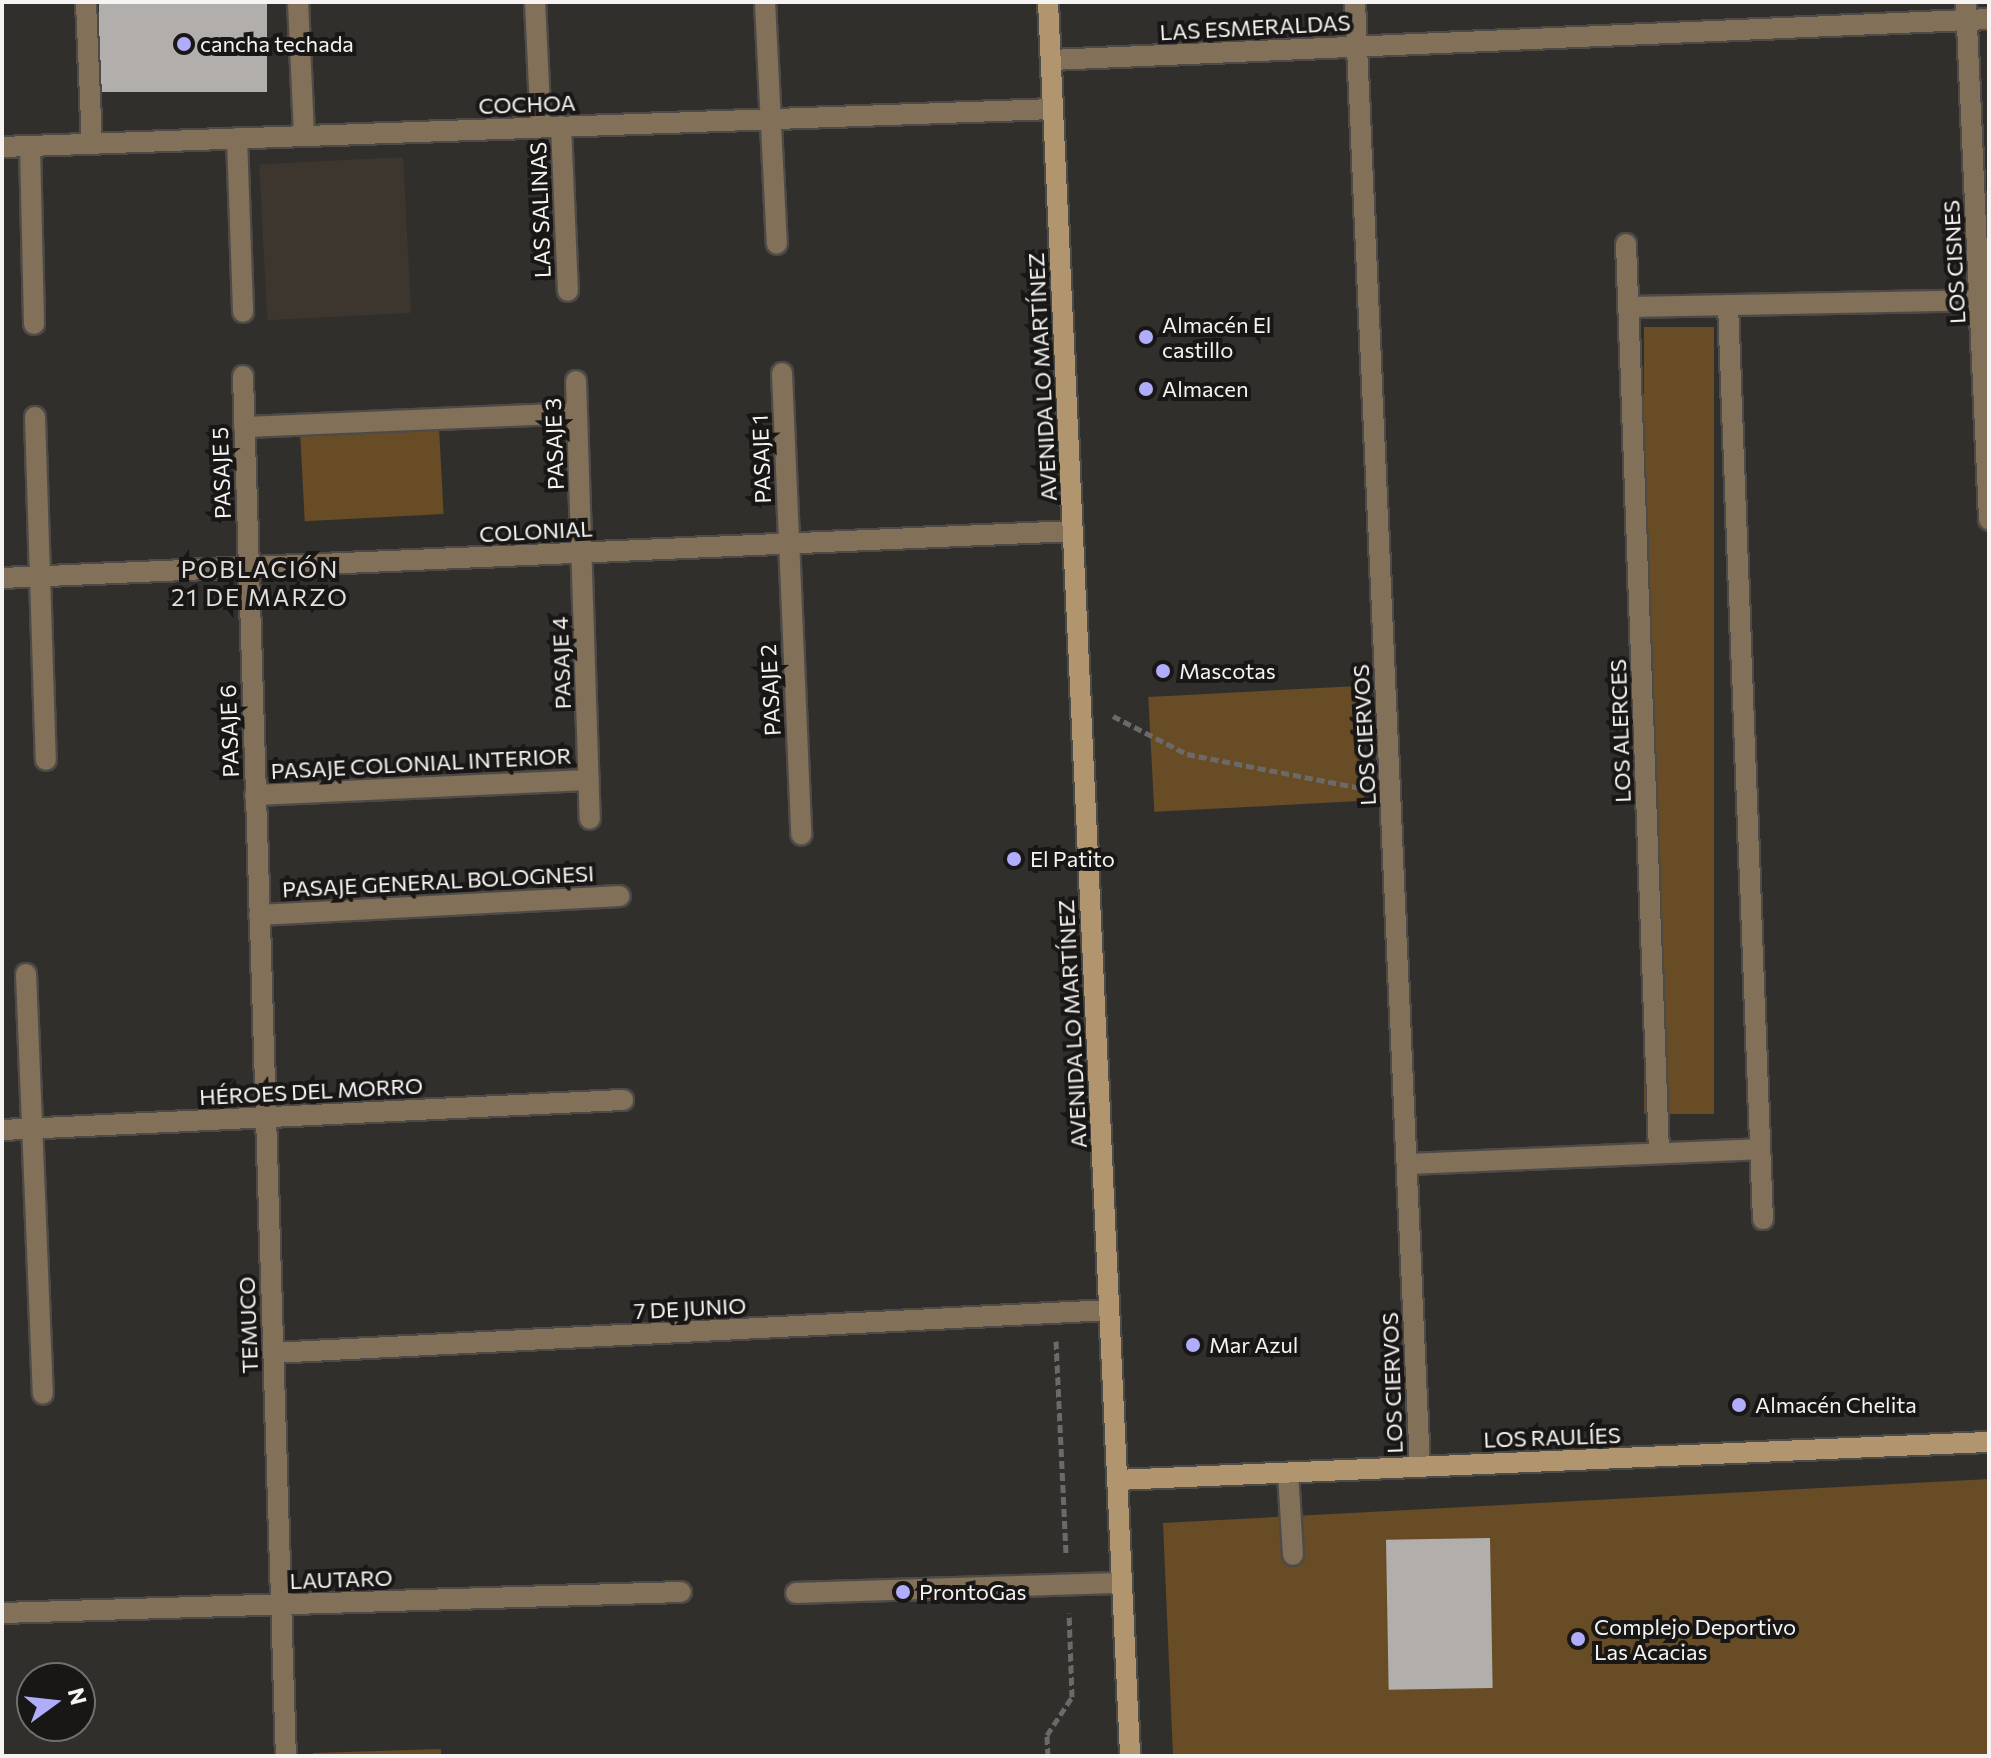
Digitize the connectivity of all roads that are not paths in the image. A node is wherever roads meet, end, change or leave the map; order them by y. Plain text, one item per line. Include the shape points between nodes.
1 (86, 2) edge
2 (298, 2) edge
3 (535, 2) edge
4 (765, 2) edge
5 (1048, 2) edge
6 (1355, 2) edge
7 (1967, 11) edge
8 (1989, 19) edge
9 (1357, 47) junction
10 (1051, 60) junction
11 (1053, 109) junction
12 (770, 119) junction
13 (551, 127) junction
14 (304, 136) junction
15 (237, 138) junction
16 (92, 143) junction
17 (30, 146) junction
18 (2, 147) edge
19 (777, 244) dead end
20 (1626, 244) dead end
21 (568, 291) dead end
22 (1980, 300) junction
23 (1728, 305) junction
24 (1628, 307) junction
25 (243, 312) dead end
26 (34, 324) dead end
27 (782, 373) dead end
28 (243, 376) dead end
29 (576, 381) dead end
30 (577, 413) junction
31 (35, 417) dead end
32 (244, 427) junction
33 (1989, 519) edge
34 (1073, 531) junction
35 (788, 544) junction
36 (581, 553) junction
37 (248, 568) junction
38 (40, 577) junction
39 (2, 578) edge
40 (46, 760) dead end
41 (589, 780) junction
42 (255, 795) junction
43 (590, 819) dead end
44 (801, 835) dead end
45 (258, 893) joint
46 (620, 896) dead end
47 (259, 915) junction
48 (26, 974) dead end
49 (623, 1100) dead end
50 (265, 1118) junction
51 (32, 1129) junction
52 (2, 1130) edge
53 (1760, 1149) junction
54 (1659, 1153) junction
55 (1407, 1164) junction
56 (1763, 1219) dead end
57 (1109, 1310) junction
58 (272, 1353) junction
59 (43, 1394) dead end
60 (1989, 1442) edge
61 (1420, 1467) junction
62 (1288, 1473) junction
63 (1117, 1480) junction
64 (1293, 1555) dead end
65 (1122, 1583) junction
66 (681, 1592) dead end
67 (796, 1593) dead end
68 (280, 1604) junction
69 (2, 1613) edge
70 (286, 1756) edge
71 (1130, 1756) edge

1 - 16 street
2 - 14 street
3 - 13 street, LAS SALINAS
4 - 12 street
5 - 10 main road, AVENIDA LO MARTÍNEZ
6 - 9 street, LOS CIERVOS
7 - 8 street, LAS ESMERALDAS
7 - 9 street, LAS ESMERALDAS
7 - 22 street, LOS CISNES
9 - 10 street, LAS ESMERALDAS
9 - 55 street, LOS CIERVOS
10 - 11 main road, AVENIDA LO MARTÍNEZ
11 - 12 street, COCHOA
11 - 34 main road, AVENIDA LO MARTÍNEZ
12 - 13 street, COCHOA
12 - 19 street
13 - 14 street, COCHOA
13 - 21 street, LAS SALINAS
14 - 15 street, COCHOA
15 - 16 street, COCHOA
15 - 25 street
16 - 17 street, COCHOA
17 - 18 street, COCHOA
17 - 26 street
20 - 24 street, LOS ALERCES
22 - 23 street
22 - 33 street, LOS CISNES
23 - 24 street
23 - 53 street
24 - 54 street, LOS ALERCES
27 - 35 street, PASAJE 1
28 - 32 street, PASAJE 5
29 - 30 street, PASAJE 3
30 - 32 street
30 - 36 street, PASAJE 3
31 - 38 street
32 - 37 street, PASAJE 5
34 - 35 street, COLONIAL
34 - 57 main road, AVENIDA LO MARTÍNEZ
35 - 36 street, COLONIAL
35 - 44 street, PASAJE 2
36 - 37 street, COLONIAL
36 - 41 street, PASAJE 4
37 - 38 street, COLONIAL
37 - 42 street, PASAJE 6
38 - 39 street, COLONIAL
38 - 40 street
41 - 42 street, PASAJE COLONIAL INTERIOR
41 - 43 street, PASAJE 4
42 - 45 street, PASAJE 6
45 - 47 street, TEMUCO
46 - 47 street, PASAJE GENERAL BOLOGNESI
47 - 50 street, TEMUCO
48 - 51 street
49 - 50 street, HÉROES DEL MORRO
50 - 51 street, HÉROES DEL MORRO
50 - 58 street, TEMUCO
51 - 52 street, HÉROES DEL MORRO
51 - 59 street
53 - 54 street
53 - 56 street
54 - 55 street
55 - 61 street, LOS CIERVOS
57 - 58 street, 7 DE JUNIO
57 - 63 main road, AVENIDA LO MARTÍNEZ
58 - 68 street, TEMUCO
60 - 61 main road, LOS RAULÍES
61 - 62 main road, LOS RAULÍES
62 - 63 main road, LOS RAULÍES
62 - 64 street
63 - 65 main road, AVENIDA LO MARTÍNEZ
65 - 67 street
65 - 71 main road, AVENIDA LO MARTÍNEZ
66 - 68 street, LAUTARO
68 - 69 street, LAUTARO
68 - 70 street, TEMUCO

